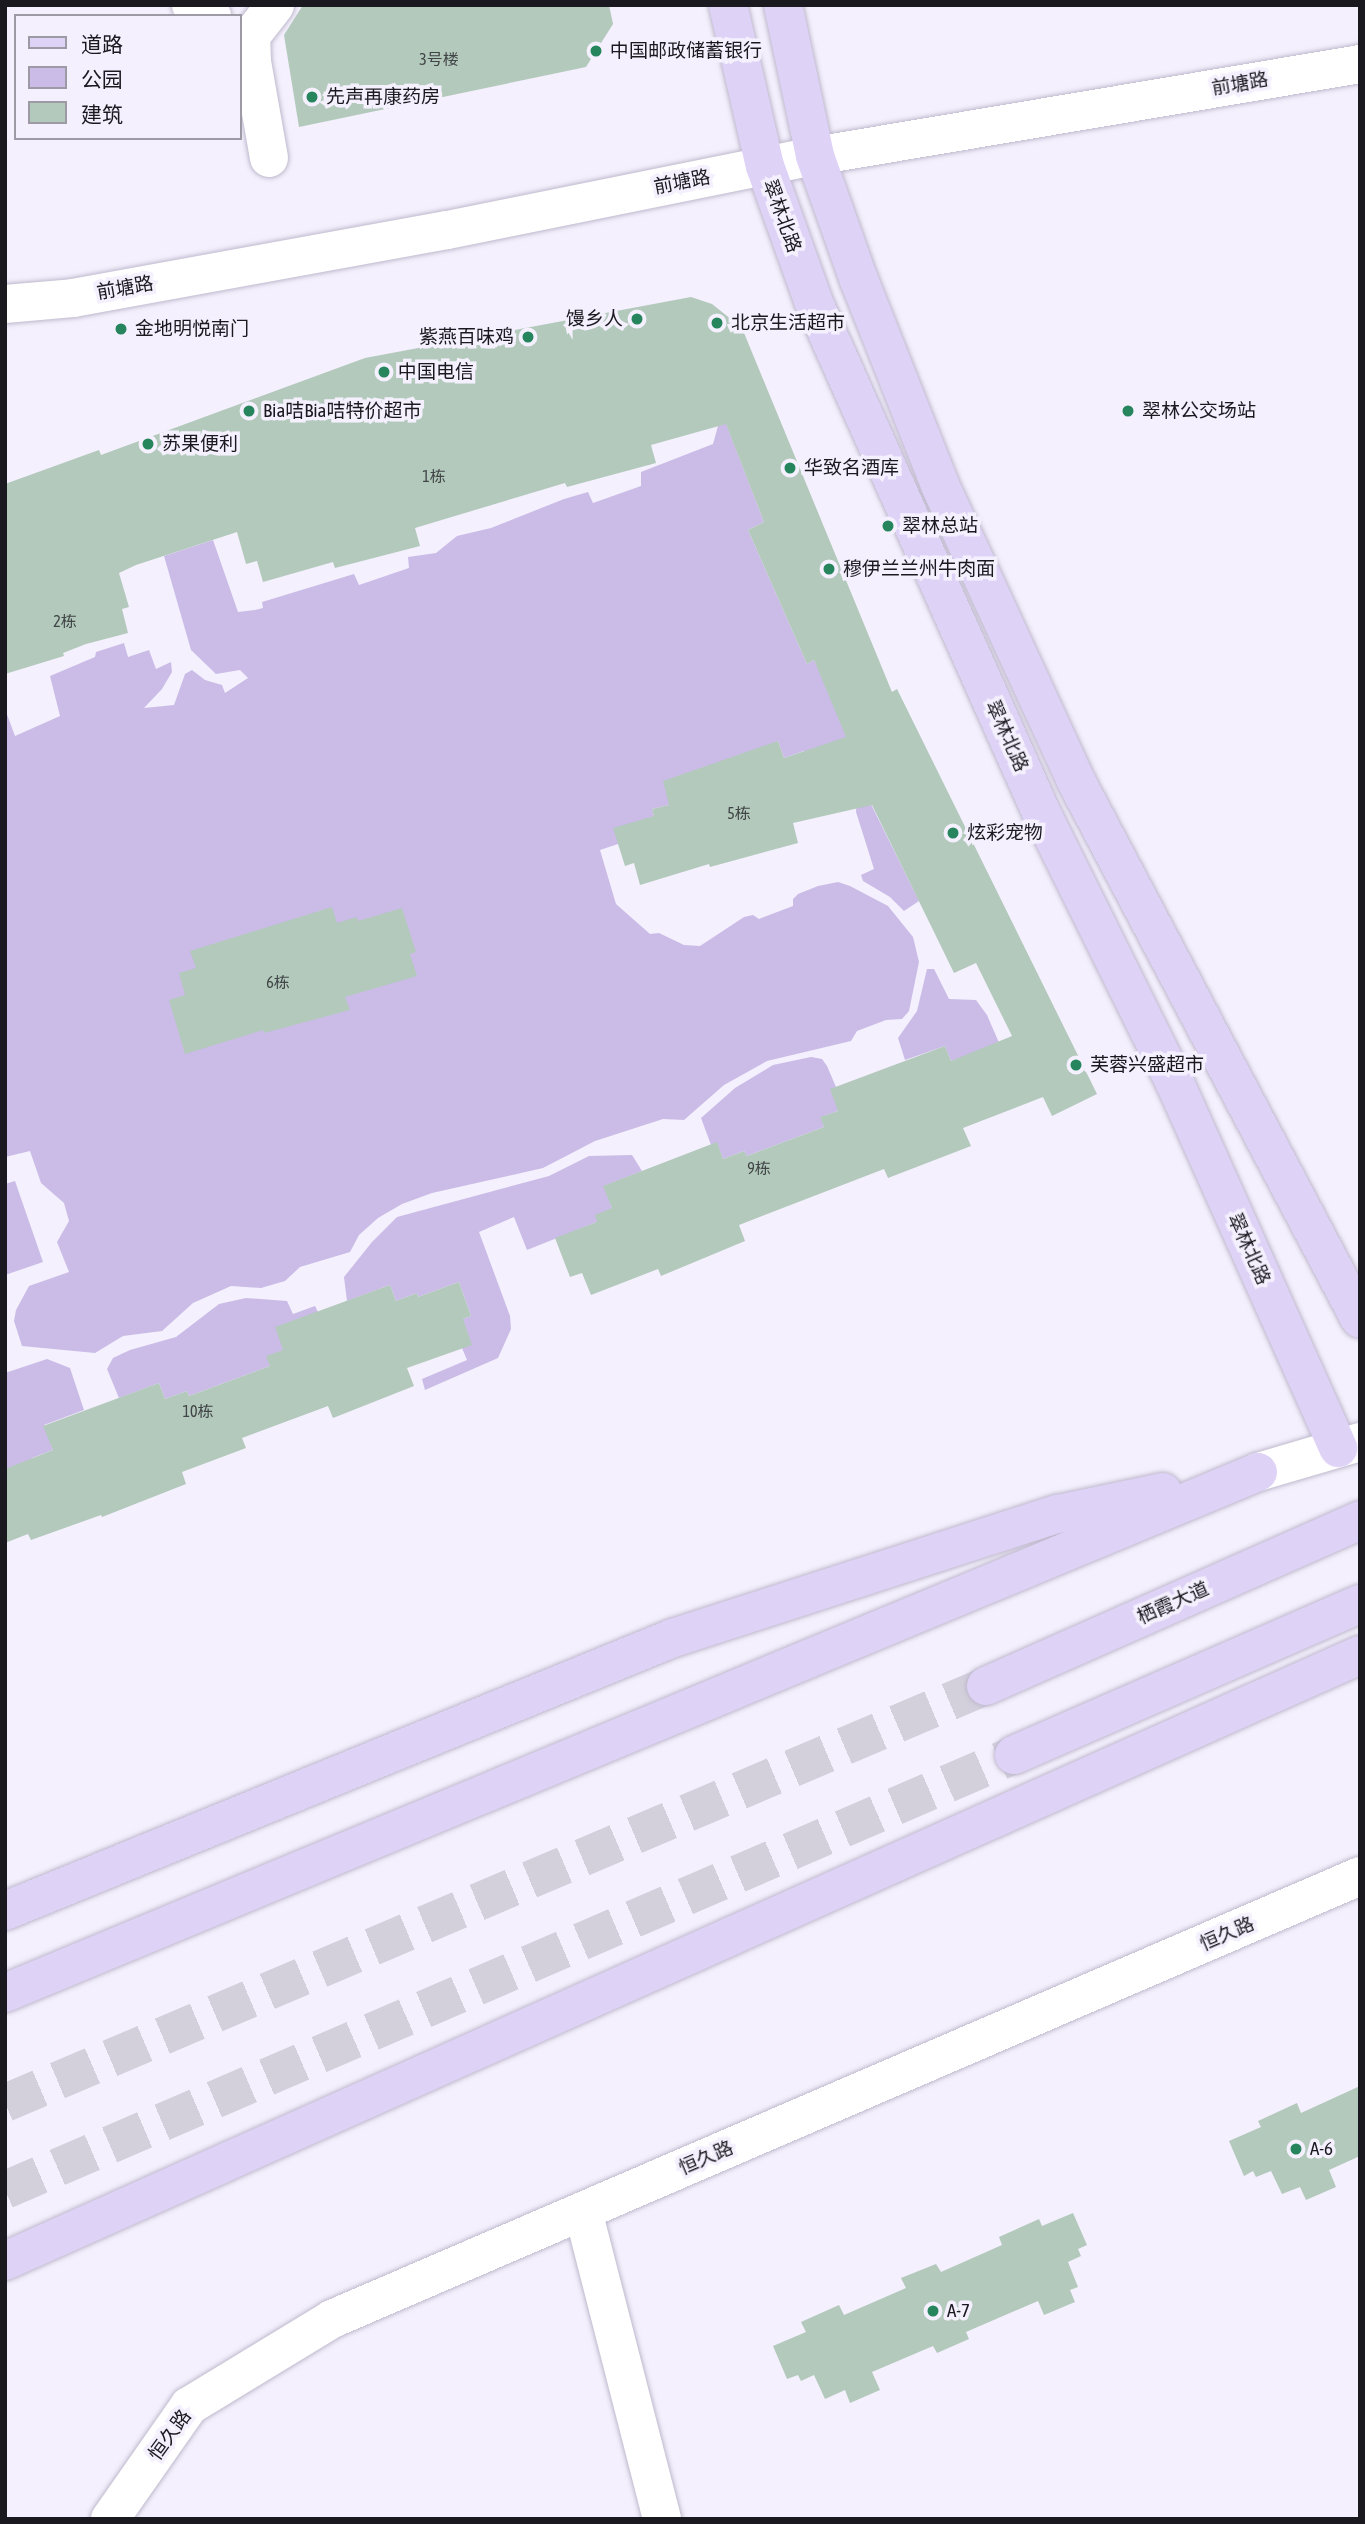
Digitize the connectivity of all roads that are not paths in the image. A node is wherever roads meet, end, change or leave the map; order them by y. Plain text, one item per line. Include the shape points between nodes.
1 (191, 5) edge
2 (275, 5) edge
3 (728, 5) edge
4 (783, 5) edge
5 (208, 14) edge
6 (245, 33) edge
7 (1360, 64) edge
8 (816, 156) junction
9 (269, 158) dead end
10 (765, 166) junction
11 (5, 304) edge
12 (1360, 1319) edge
13 (1349, 1445) edge
14 (1258, 1472) junction
15 (1360, 1520) edge
16 (1360, 1604) edge
17 (1360, 1655) edge
18 (986, 1686) tunnel mouth
19 (1014, 1755) tunnel mouth
20 (1360, 1877) edge
21 (5, 1911) edge
22 (5, 1993) edge
23 (583, 2211) junction
24 (5, 2260) edge
25 (110, 2519) edge
26 (662, 2519) edge

1 - 5 street
2 - 6 street
3 - 10 main road, 翠林北路
4 - 8 main road
6 - 9 street
7 - 8 street, 前塘路
8 - 10 street, 前塘路
8 - 12 main road via 940,485 1076,780
10 - 11 street, 前塘路 via 420,235 73,298
10 - 13 main road, 翠林北路 via 814,303 1041,812
13 - 14 street
14 - 21 main road via 1058,1514 673,1638
14 - 22 main road
15 - 18 main road, 栖霞大道
16 - 19 main road
17 - 24 main road
20 - 23 street, 恒久路
23 - 25 street, 恒久路 via 332,2319 189,2406
23 - 26 street

